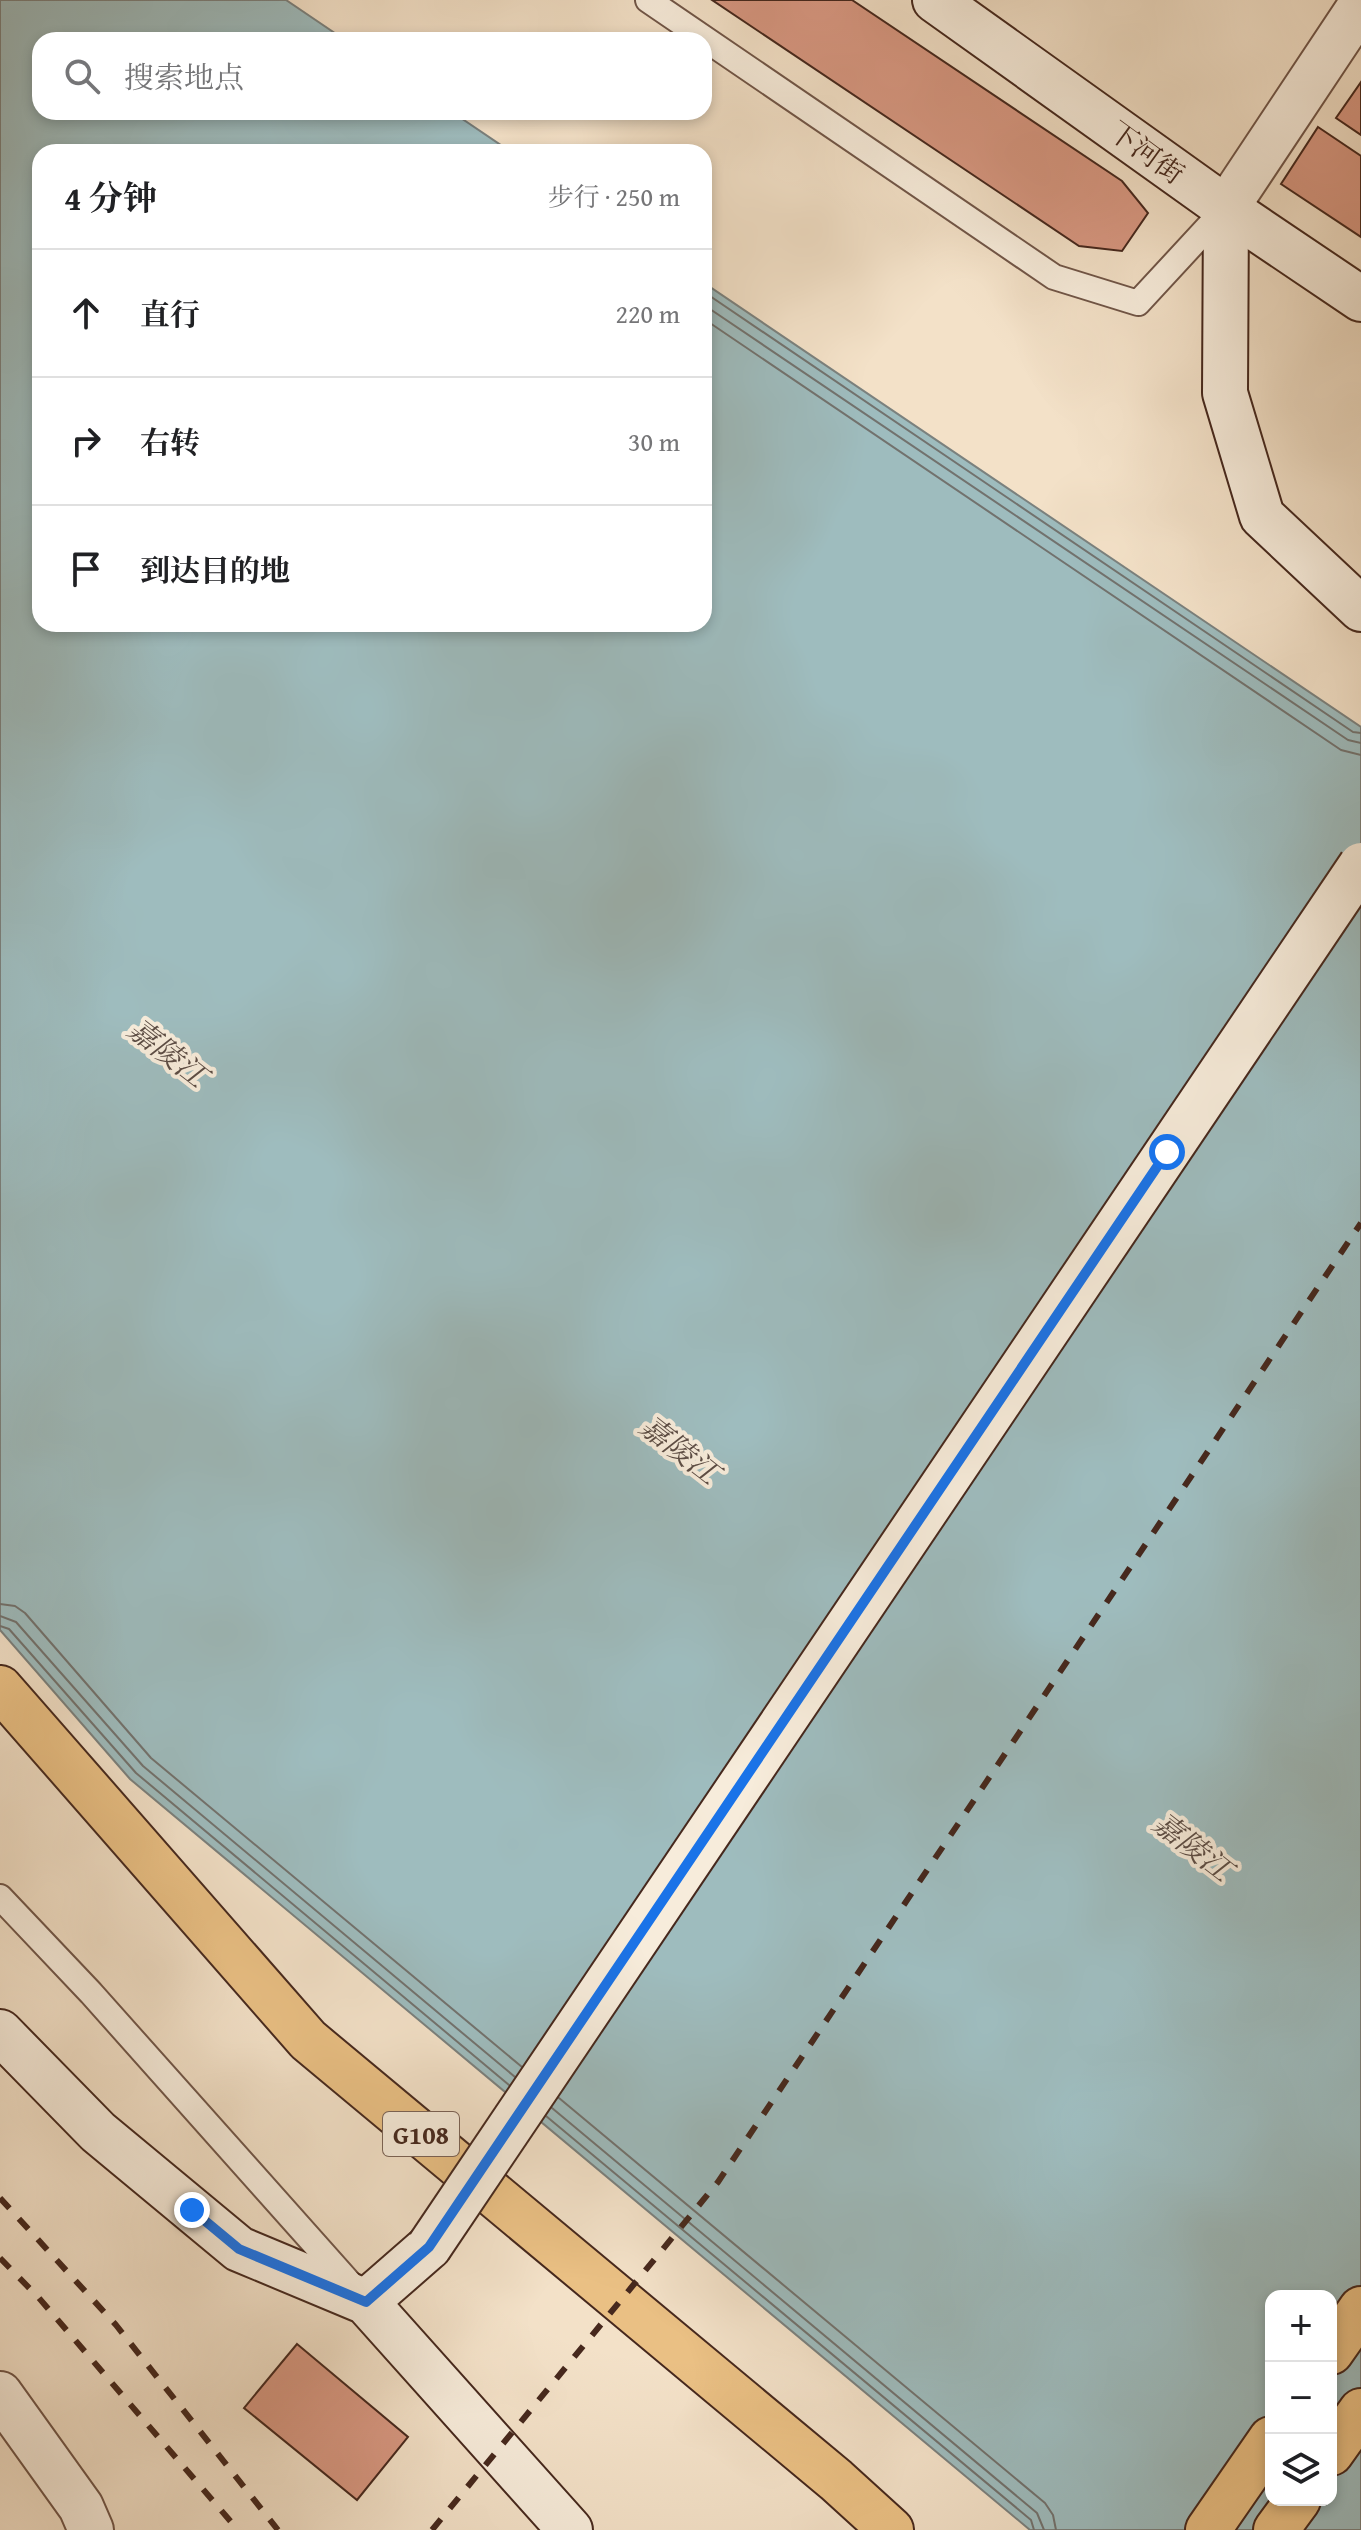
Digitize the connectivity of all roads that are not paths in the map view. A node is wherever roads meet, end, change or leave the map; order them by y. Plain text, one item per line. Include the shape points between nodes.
1 (648, 0) edge
2 (935, 0) edge
3 (1361, 5) edge
4 (695, 32) edge
5 (712, 44) edge
6 (1226, 208) junction
7 (1361, 299) edge
8 (1361, 609) edge
9 (1361, 865) edge
10 (0, 1688) edge
11 (0, 1897) edge
12 (0, 2032) edge
13 (366, 2302) junction
14 (1361, 2309) edge
15 (1337, 2343) edge
16 (0, 2394) edge
17 (1361, 2411) edge
18 (1337, 2445) edge
19 (1265, 2448) edge
20 (1294, 2506) edge
21 (91, 2530) edge
22 (570, 2530) edge
23 (891, 2530) edge
24 (1208, 2530) edge
25 (1276, 2530) edge

1 - 4 lane
2 - 6 street, 下河街
3 - 6 street
5 - 6 lane via 1054,277 1138,303
6 - 7 street, 下河街
6 - 8 street via 1225,393 1262,516
9 - 13 street, bridge via 429,2247
10 - 23 main road, G108 via 308,2040
11 - 13 lane
12 - 13 street via 98,2132 239,2249
13 - 22 street
14 - 15 main road
16 - 21 street via 81,2507
17 - 18 main road
19 - 24 main road
20 - 25 main road

